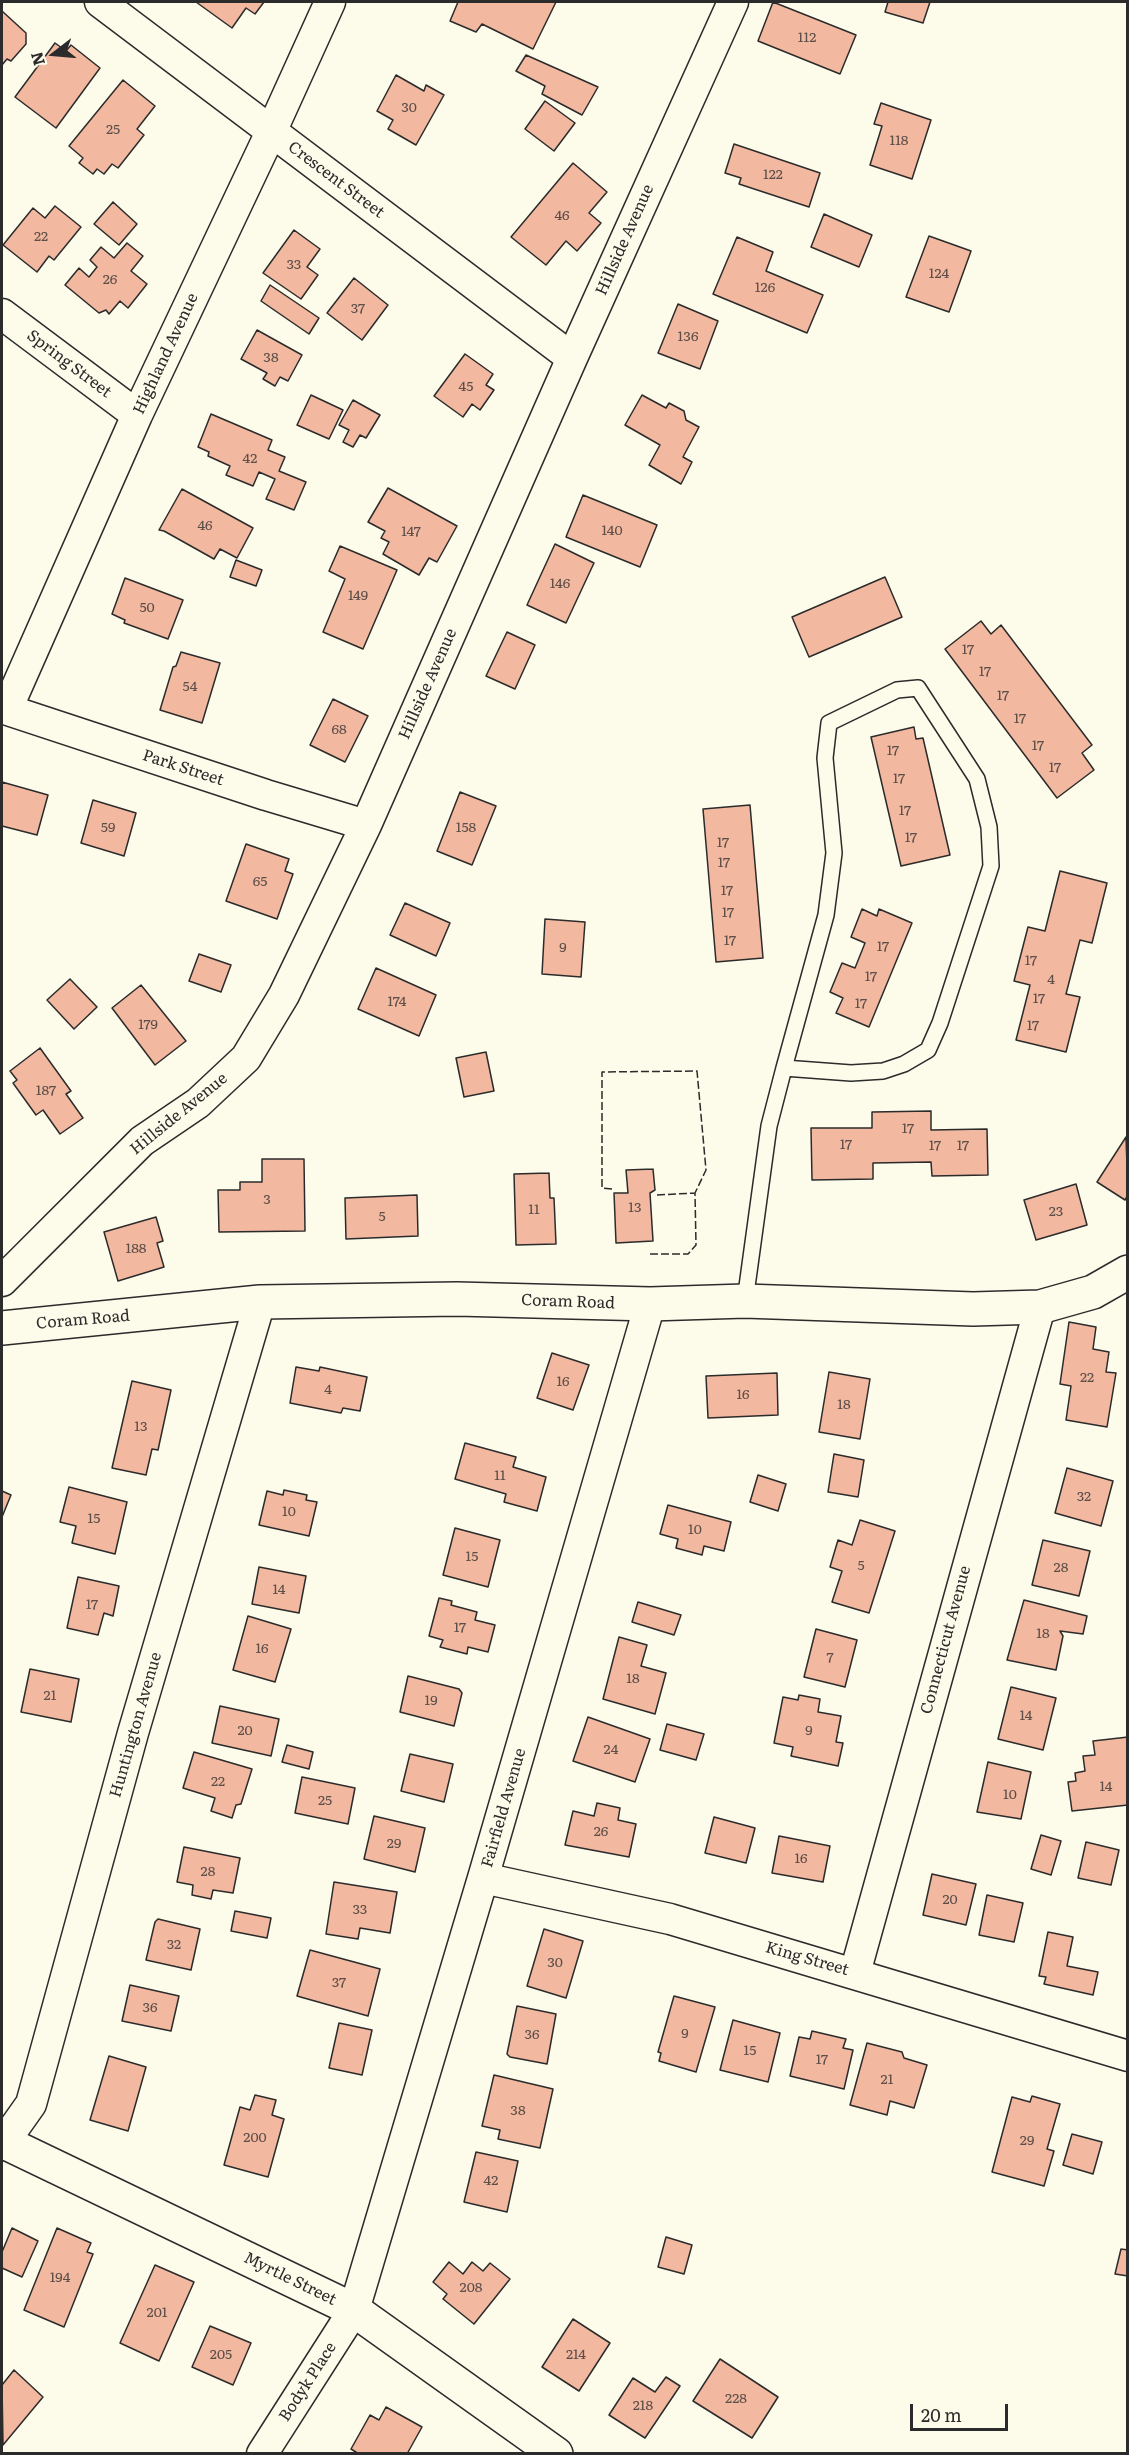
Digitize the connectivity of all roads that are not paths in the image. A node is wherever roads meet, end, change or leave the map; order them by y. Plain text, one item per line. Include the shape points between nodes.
1 (100, 2) edge
2 (330, 2) edge
3 (734, 2) edge
4 (271, 132) junction
5 (2, 314) edge
6 (572, 358) junction
7 (137, 415) junction
8 (4, 709) edge
9 (366, 825) junction
10 (784, 1068) junction
11 (1128, 1272) edge
12 (2, 1281) edge
13 (745, 1300) junction
14 (260, 1302) junction
15 (650, 1305) junction
16 (1040, 1307) junction
17 (2, 1328) edge
18 (483, 1878) junction
19 (855, 1974) junction
20 (1128, 2056) edge
21 (2, 2143) edge
22 (354, 2310) junction
23 (262, 2454) edge
24 (556, 2454) edge

1 - 4 street, Crescent Street
2 - 4 street, Highland Avenue
3 - 6 street, Hillside Avenue
4 - 6 street, Crescent Street
4 - 7 street, Highland Avenue
5 - 7 street, Spring Street
6 - 9 street, Hillside Avenue
7 - 8 street, Highland Avenue
8 - 9 street, Park Street
9 - 12 street, Hillside Avenue via 284,995 246,1059 198,1103 142,1141
10 - 10 lane via 883,1071 928,1050 940,1023 991,866 989,827 977,779 918,688 897,690 828,723 825,758 834,853 829,894
10 - 13 lane via 768,1126
11 - 16 street, Coram Road via 1093,1292
13 - 15 street, Coram Road
13 - 16 street, Coram Road via 973,1309
14 - 15 street, Coram Road via 457,1299
14 - 17 street, Coram Road
14 - 21 street, Huntington Avenue via 133,1733 31,2104
15 - 18 street, Fairfield Avenue
16 - 19 street, Connecticut Avenue
18 - 19 street, King Street via 670,1919
18 - 22 street, Fairfield Avenue
19 - 20 street, King Street
21 - 22 street, Myrtle Street
22 - 23 street, Bodyk Place
22 - 24 street, Myrtle Street

